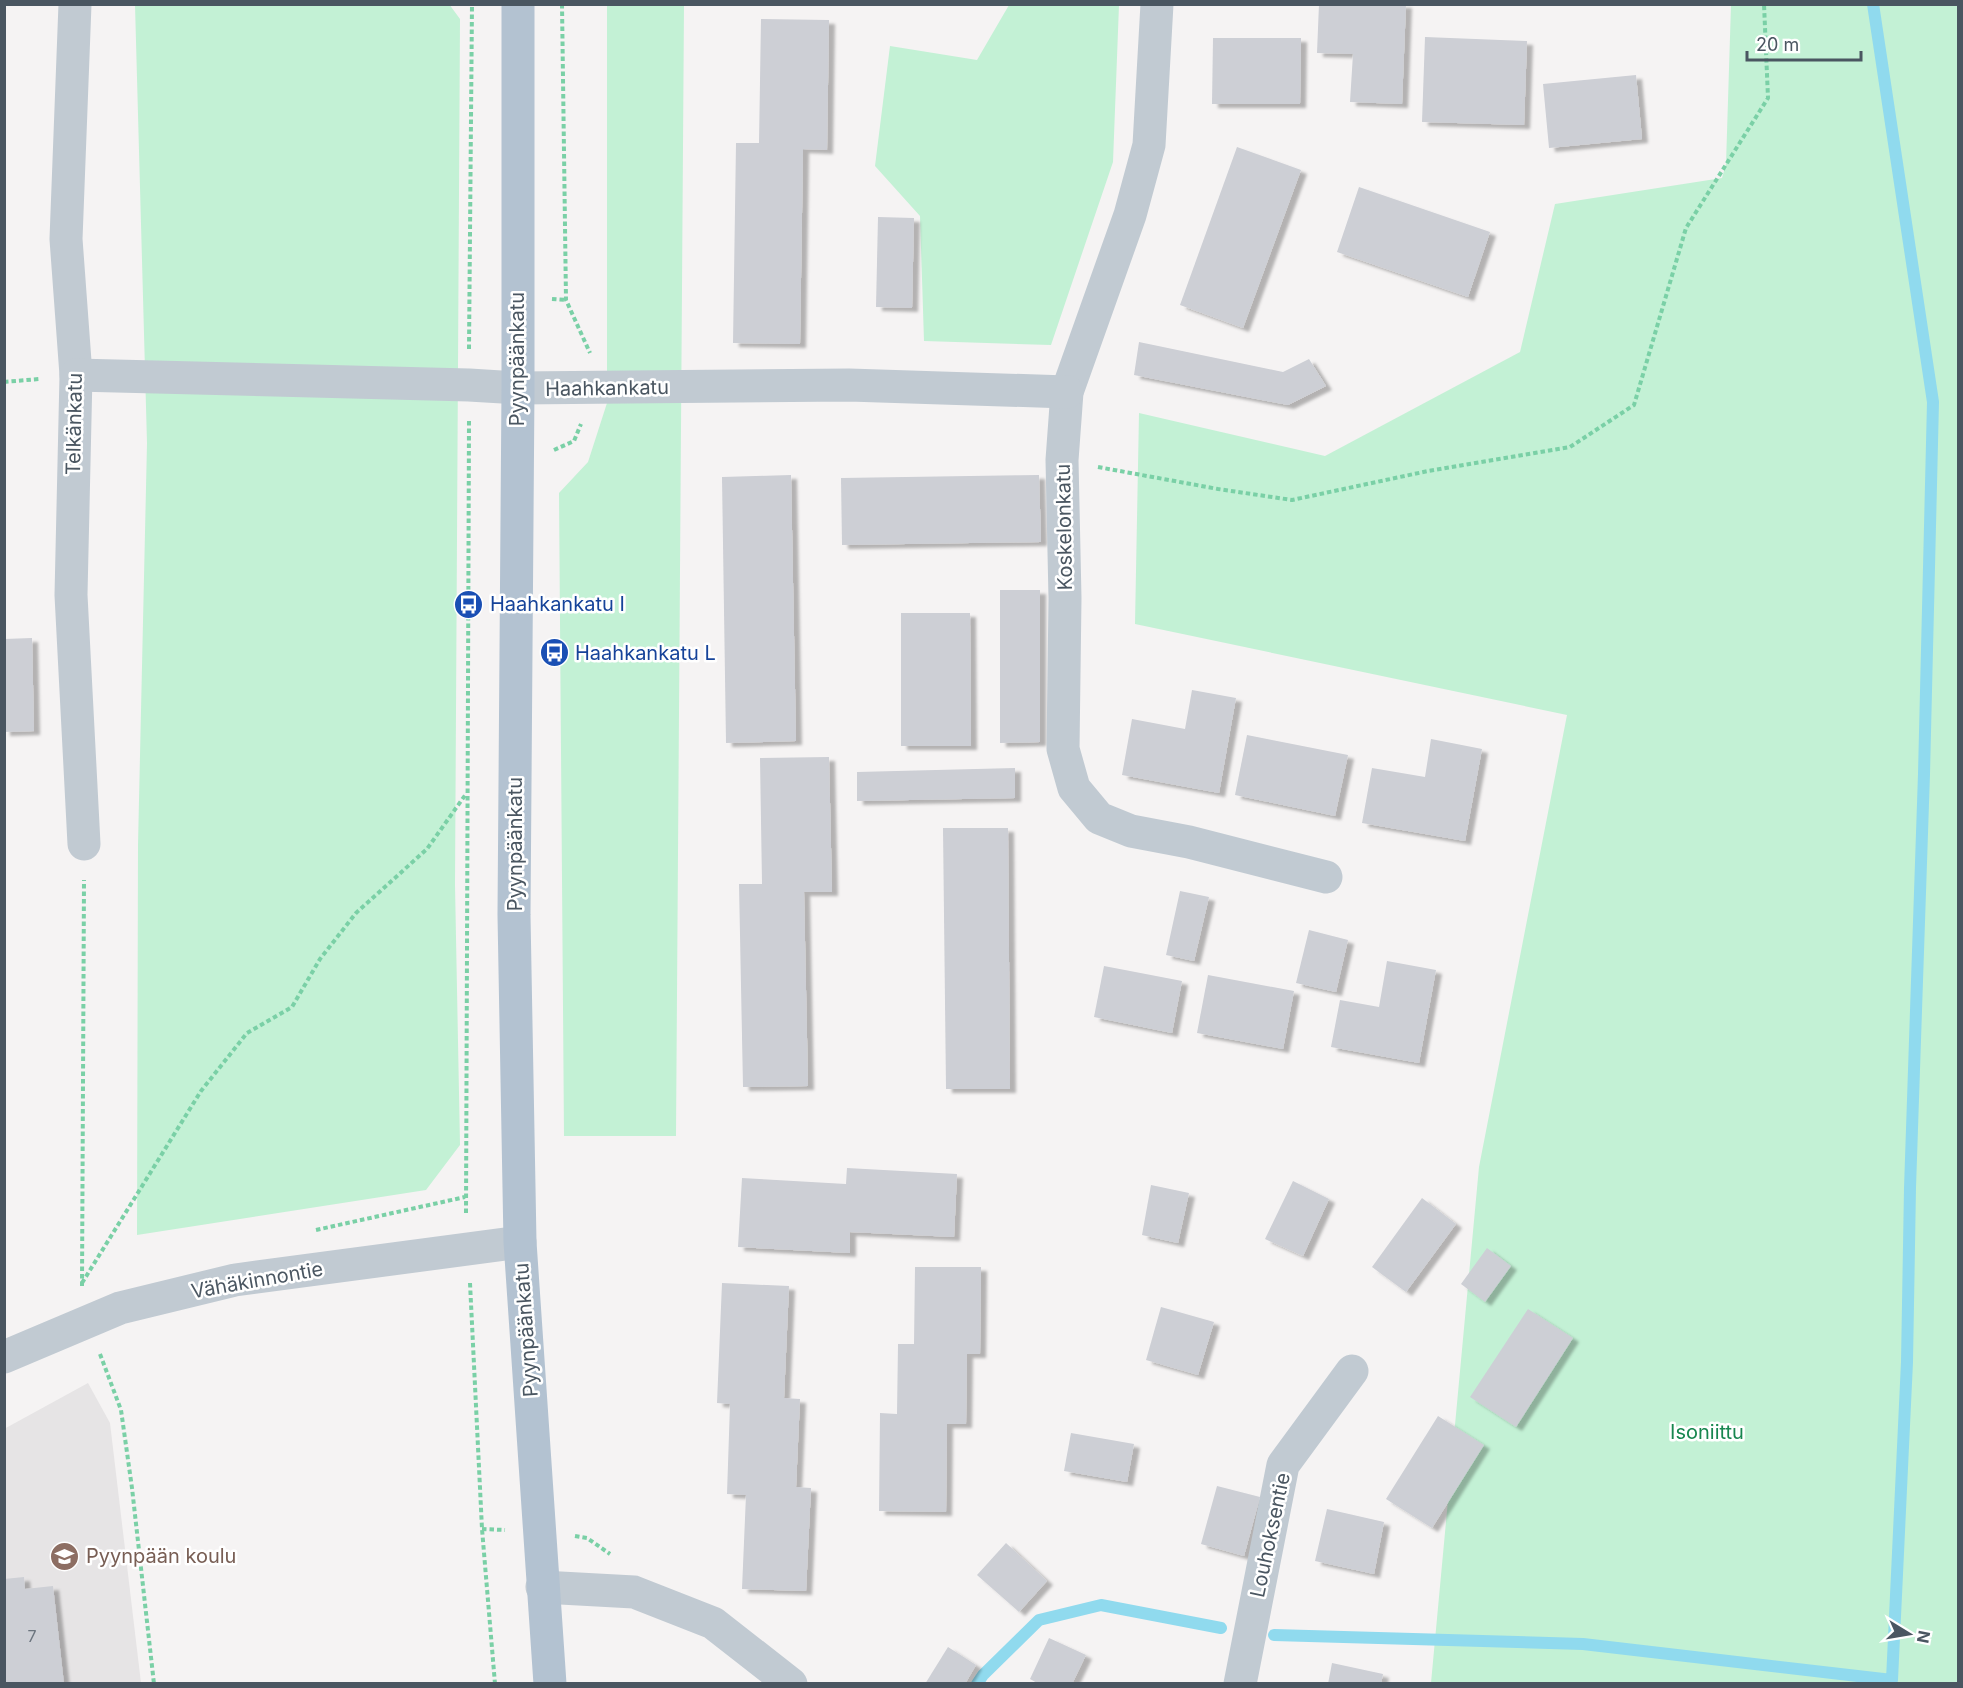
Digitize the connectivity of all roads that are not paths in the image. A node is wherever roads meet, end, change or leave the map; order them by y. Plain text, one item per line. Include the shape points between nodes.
1 (75, 4) edge
2 (518, 4) edge
3 (1157, 4) edge
4 (76, 375) junction
5 (518, 388) junction
6 (1067, 392) junction
7 (84, 844) road end
8 (1326, 877) dead end
9 (520, 1242) junction
10 (4, 1357) edge
11 (1352, 1371) dead end
12 (542, 1587) junction
13 (550, 1683) edge
14 (790, 1683) edge
15 (1240, 1683) edge

1 - 4 street, Telkänkatu via 66,238
2 - 5 main road, Pyynpäänkatu
3 - 6 street, Koskelonkatu via 1149,145 1130,215
4 - 5 street, Haahkankatu
4 - 7 street, Telkänkatu via 71,596
5 - 6 street, Haahkankatu via 849,385
5 - 9 main road, Pyynpäänkatu via 514,915
6 - 8 street, Koskelonkatu via 1062,460 1064,749 1074,788 1099,818 1131,831
9 - 10 street, Vähäkinnontie via 235,1280 120,1308
9 - 12 main road, Pyynpäänkatu
11 - 15 street, Louhoksentie via 1283,1465
12 - 13 main road, Pyynpäänkatu
12 - 14 street via 634,1592 713,1623

